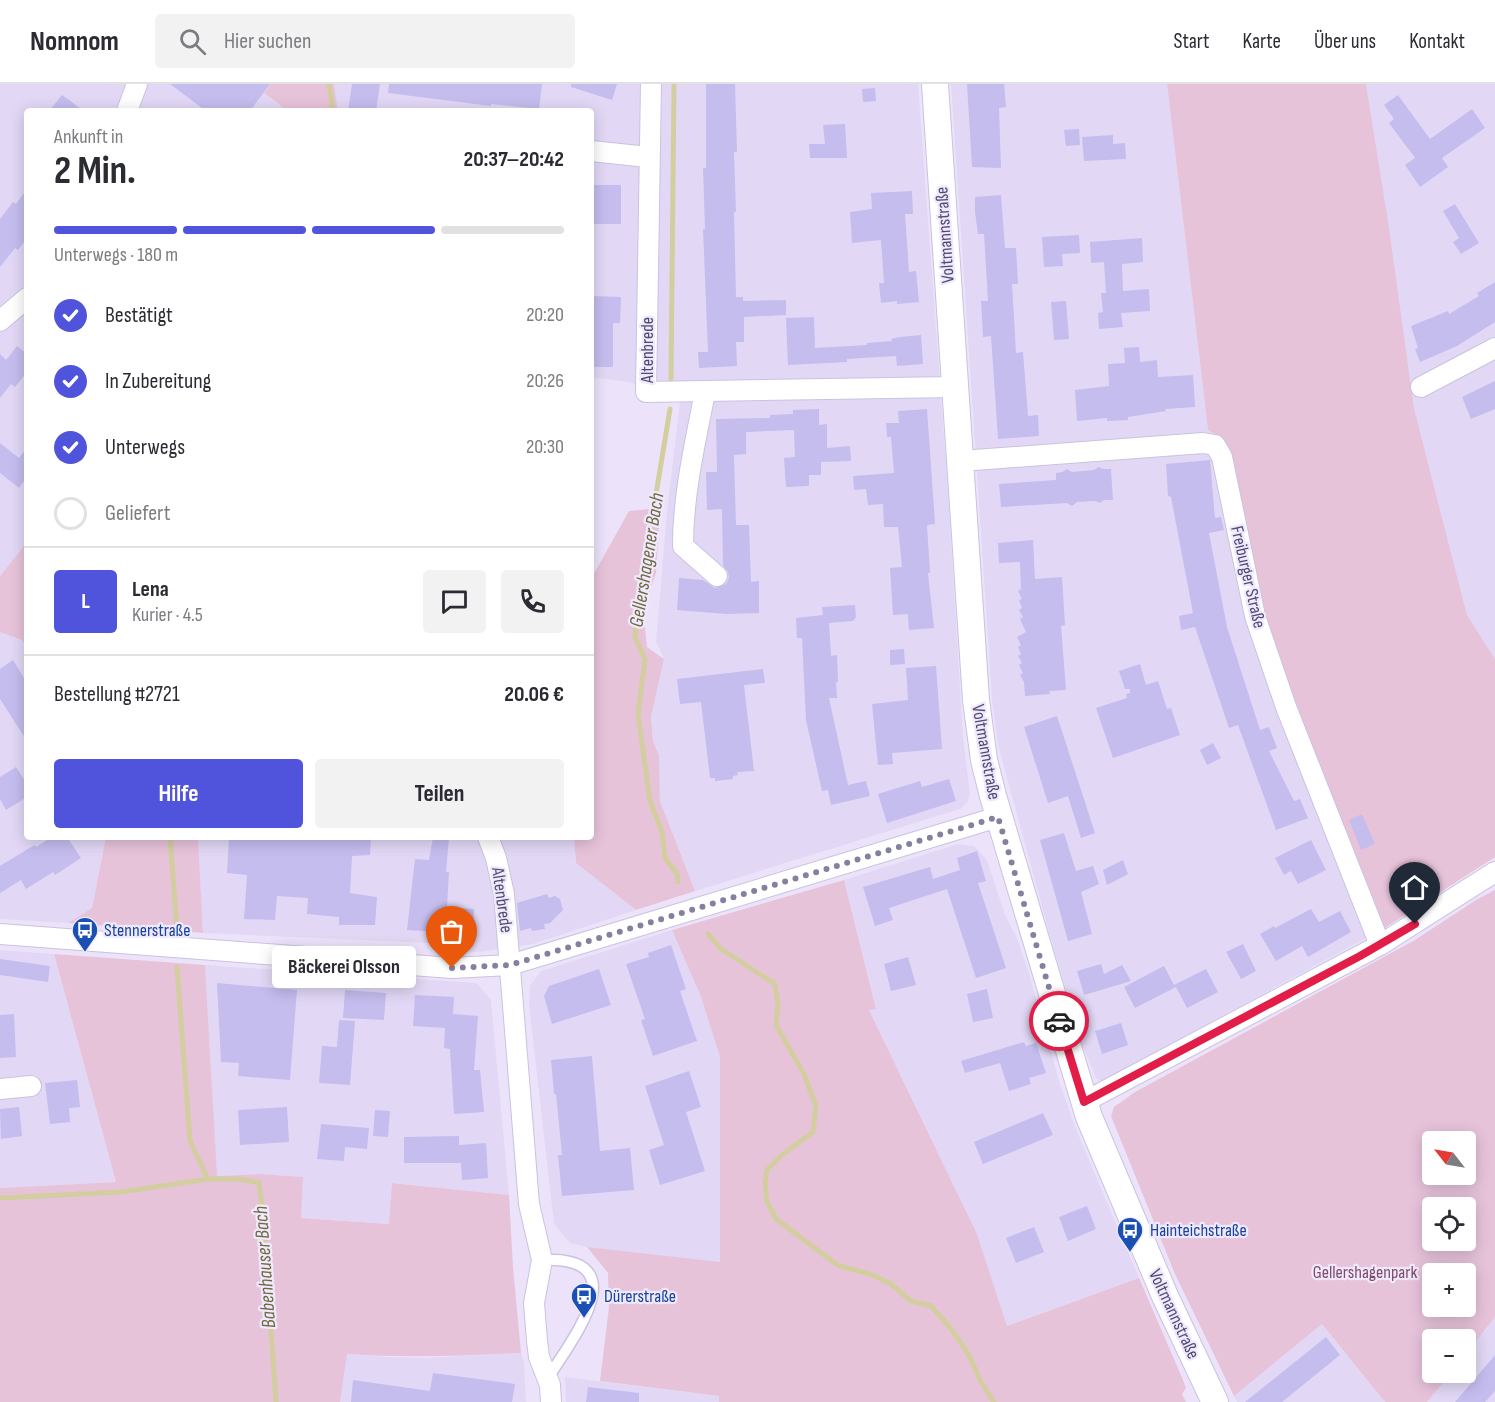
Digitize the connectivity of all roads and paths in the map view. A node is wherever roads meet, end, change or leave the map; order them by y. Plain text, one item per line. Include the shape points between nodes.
1 (137, 84) edge
2 (651, 84) edge
3 (935, 84) edge
4 (128, 108) edge
5 (594, 151) edge
6 (648, 158) junction
7 (24, 301) edge
8 (0, 321) edge
9 (1495, 348) edge
10 (955, 387) junction
11 (1421, 387) dead end
12 (705, 392) junction
13 (961, 461) junction
14 (717, 576) dead end
15 (998, 817) junction
16 (489, 840) edge
17 (1495, 872) edge
18 (0, 934) edge
19 (1380, 945) junction
20 (510, 965) junction
21 (31, 1086) dead end
22 (0, 1089) edge
23 (1084, 1102) junction
24 (542, 1260) junction
25 (548, 1378) junction
26 (551, 1402) edge
27 (1215, 1402) edge

1 - 4 street
2 - 6 street, Altenbrede
3 - 10 street, Voltmannstraße
5 - 6 street
6 - 12 street, Altenbrede via 646,392
7 - 8 street
9 - 11 street
10 - 12 street
10 - 13 street, Voltmannstraße
12 - 14 street via 686,484 683,546
13 - 15 street, Voltmannstraße via 976,700
13 - 19 street, Freiburger Straße via 1215,445 1222,457 1255,616 1286,707
15 - 20 street
15 - 23 street, Voltmannstraße
16 - 20 street, Altenbrede via 504,894
17 - 19 street
18 - 20 street via 452,968
19 - 23 street
20 - 24 street via 529,1204
21 - 22 street
23 - 27 street, Voltmannstraße via 1160,1286
24 - 25 street via 534,1303 539,1357
24 - 25 lane via 561,1259 582,1267 590,1275 593,1288 590,1307
25 - 26 street

